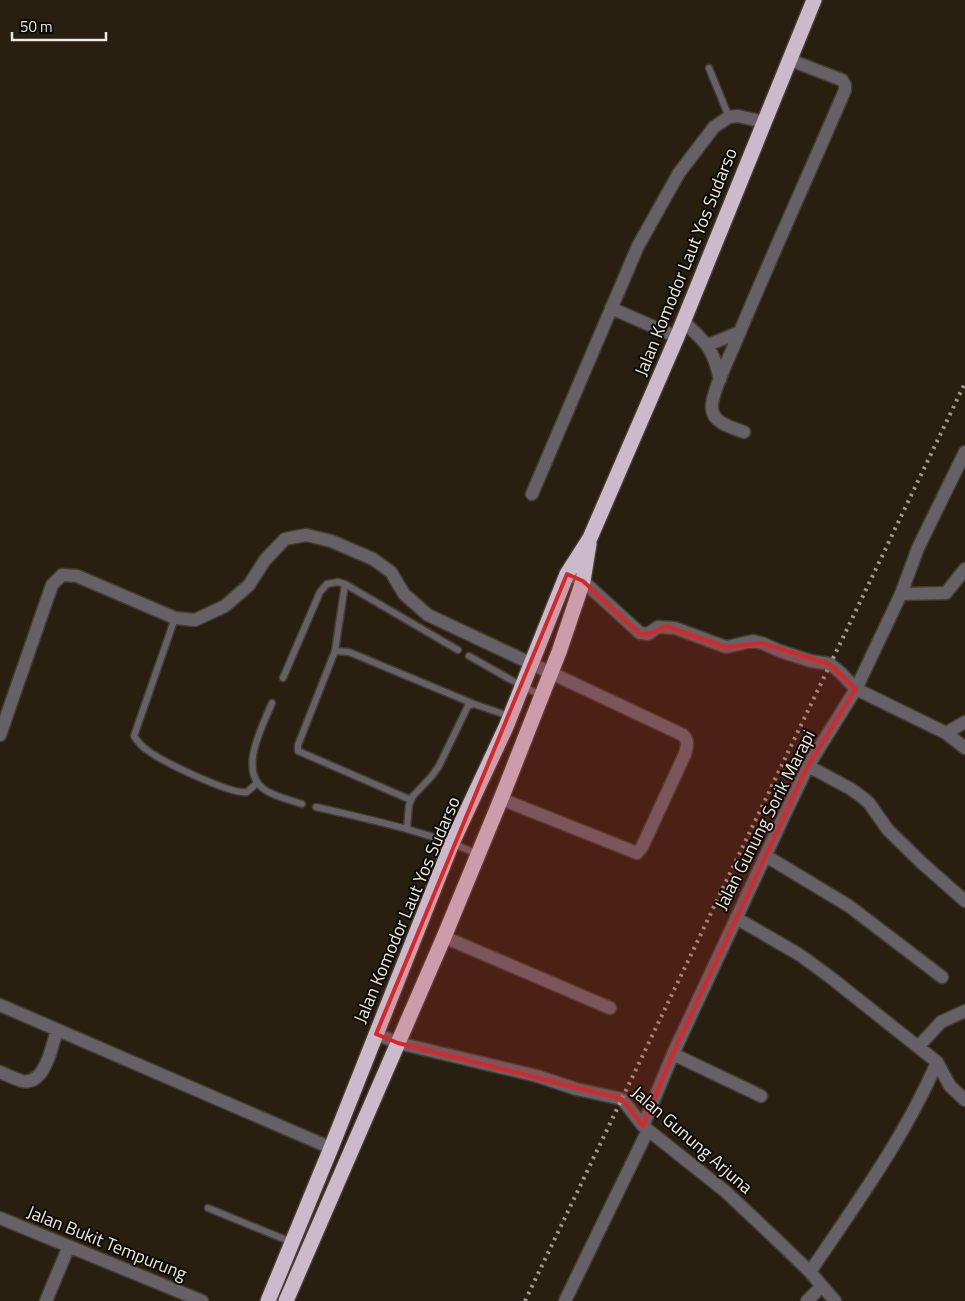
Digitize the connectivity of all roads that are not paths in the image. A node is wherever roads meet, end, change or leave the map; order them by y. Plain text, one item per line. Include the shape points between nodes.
1 (814, 0) edge
2 (790, 60) junction
3 (710, 68) dead end
4 (729, 117) junction
5 (764, 122) junction
6 (611, 308) junction
7 (683, 320) junction
8 (740, 332) junction
9 (677, 337) junction
10 (708, 345) junction
11 (720, 380) junction
12 (744, 432) dead end
13 (965, 452) edge
14 (532, 494) dead end
15 (590, 538) junction
16 (965, 569) edge
17 (567, 574) junction
18 (583, 581) junction
19 (345, 584) junction
20 (901, 594) junction
21 (175, 618) junction
22 (458, 650) dead end
23 (335, 651) junction
24 (469, 656) dead end
25 (532, 664) junction
26 (551, 672) junction
27 (282, 678) dead end
28 (522, 686) junction
29 (856, 689) junction
30 (542, 695) junction
31 (272, 703) dead end
32 (474, 704) junction
33 (510, 717) junction
34 (965, 722) edge
35 (946, 733) junction
36 (0, 735) edge
37 (965, 748) edge
38 (808, 766) junction
39 (257, 783) junction
40 (502, 799) junction
41 (411, 800) junction
42 (302, 804) dead end
43 (316, 808) dead end
44 (407, 828) junction
45 (452, 843) junction
46 (479, 855) junction
47 (766, 856) junction
48 (965, 900) edge
49 (736, 918) junction
50 (444, 937) junction
51 (942, 977) dead end
52 (0, 1005) edge
53 (610, 1008) dead end
54 (965, 1011) edge
55 (58, 1030) junction
56 (376, 1034) junction
57 (398, 1043) junction
58 (918, 1046) junction
59 (672, 1054) junction
60 (937, 1062) junction
61 (0, 1072) edge
62 (761, 1096) dead end
63 (965, 1100) edge
64 (646, 1128) junction
65 (331, 1148) junction
66 (208, 1208) dead end
67 (0, 1218) edge
68 (292, 1243) junction
69 (69, 1246) junction
70 (810, 1272) junction
71 (822, 1286) junction
72 (46, 1301) edge
73 (202, 1301) edge
74 (268, 1301) edge
75 (286, 1301) edge
76 (565, 1301) edge
77 (807, 1301) edge
78 (835, 1301) edge

1 - 2 highway, Jalan Komodor Laut Yos Sudarso
2 - 5 highway, Jalan Komodor Laut Yos Sudarso
2 - 8 street via 842,80 845,90
3 - 4 lane
4 - 5 street
4 - 6 street via 714,127 678,173 638,246
5 - 7 highway, Jalan Komodor Laut Yos Sudarso
6 - 9 street
6 - 14 street
7 - 9 highway, Jalan Komodor Laut Yos Sudarso
7 - 10 street
8 - 10 street
8 - 11 street
9 - 15 highway, Jalan Komodor Laut Yos Sudarso
10 - 11 street
11 - 12 street via 712,409 716,418
13 - 20 street, Jalan Gunung Sorik Marapi via 918,548
15 - 17 highway, Jalan Komodor Laut Yos Sudarso
15 - 18 highway, Jalan Komodor Laut Yos Sudarso
16 - 20 street via 946,593
17 - 18 street
17 - 25 highway, Jalan Komodor Laut Yos Sudarso
18 - 26 highway, Jalan Komodor Laut Yos Sudarso
18 - 29 street via 640,633 648,634 666,626 726,647 747,642 762,643 811,661 830,664
19 - 22 lane
19 - 23 lane
19 - 27 lane via 332,583 323,587
20 - 29 street, Jalan Gunung Sorik Marapi
21 - 25 street via 196,620 224,606 249,585 265,560 286,539 306,535 331,541 373,559 391,572 404,594 428,615
21 - 36 street via 76,576 62,575 52,585
21 - 39 lane via 134,736 158,758 221,785 243,792 251,790
23 - 32 lane via 349,652
23 - 41 lane via 298,750
24 - 28 lane
25 - 26 street
25 - 28 highway, Jalan Komodor Laut Yos Sudarso
26 - 30 highway, Jalan Komodor Laut Yos Sudarso
26 - 40 street via 683,735 688,743 685,754 637,853
28 - 30 lane
28 - 33 highway, Jalan Komodor Laut Yos Sudarso
29 - 35 street
29 - 38 street, Jalan Gunung Sorik Marapi
30 - 40 highway, Jalan Komodor Laut Yos Sudarso
31 - 39 lane via 253,750 252,764
32 - 33 lane
32 - 41 lane via 468,706 439,766
33 - 45 highway, Jalan Komodor Laut Yos Sudarso
34 - 35 street
35 - 37 street
38 - 47 street, Jalan Gunung Sorik Marapi
38 - 48 street via 862,797 888,830
39 - 42 lane via 273,794
40 - 46 highway, Jalan Komodor Laut Yos Sudarso
41 - 44 lane
43 - 44 lane
44 - 45 lane
45 - 46 lane
45 - 56 highway, Jalan Komodor Laut Yos Sudarso
46 - 50 highway, Jalan Komodor Laut Yos Sudarso
47 - 49 street, Jalan Gunung Sorik Marapi
47 - 51 street via 849,906
49 - 58 street via 800,955
49 - 59 street, Jalan Gunung Sorik Marapi
50 - 53 street
50 - 57 highway, Jalan Komodor Laut Yos Sudarso
52 - 55 street
54 - 58 street via 941,1022
55 - 61 street via 43,1071 34,1079 24,1081
55 - 65 street
56 - 57 street, Jalan Gunung Arjuna
56 - 65 highway, Jalan Komodor Laut Yos Sudarso
57 - 64 street, Jalan Gunung Arjuna via 622,1099
57 - 75 highway, Jalan Komodor Laut Yos Sudarso
58 - 60 street
59 - 62 street
59 - 64 street, Jalan Gunung Sorik Marapi
60 - 63 street via 950,1086
60 - 70 street via 894,1145
64 - 70 street, Jalan Gunung Arjuna via 726,1192
64 - 76 street, Jalan Gunung Sorik Marapi
65 - 68 highway, Jalan Komodor Laut Yos Sudarso
66 - 68 lane
67 - 69 street, Jalan Bukit Tempurung
68 - 74 highway, Jalan Komodor Laut Yos Sudarso
69 - 72 street
69 - 73 street, Jalan Bukit Tempurung
70 - 71 street, Jalan Gunung Arjuna
71 - 77 street
71 - 78 street, Jalan Gunung Arjuna

